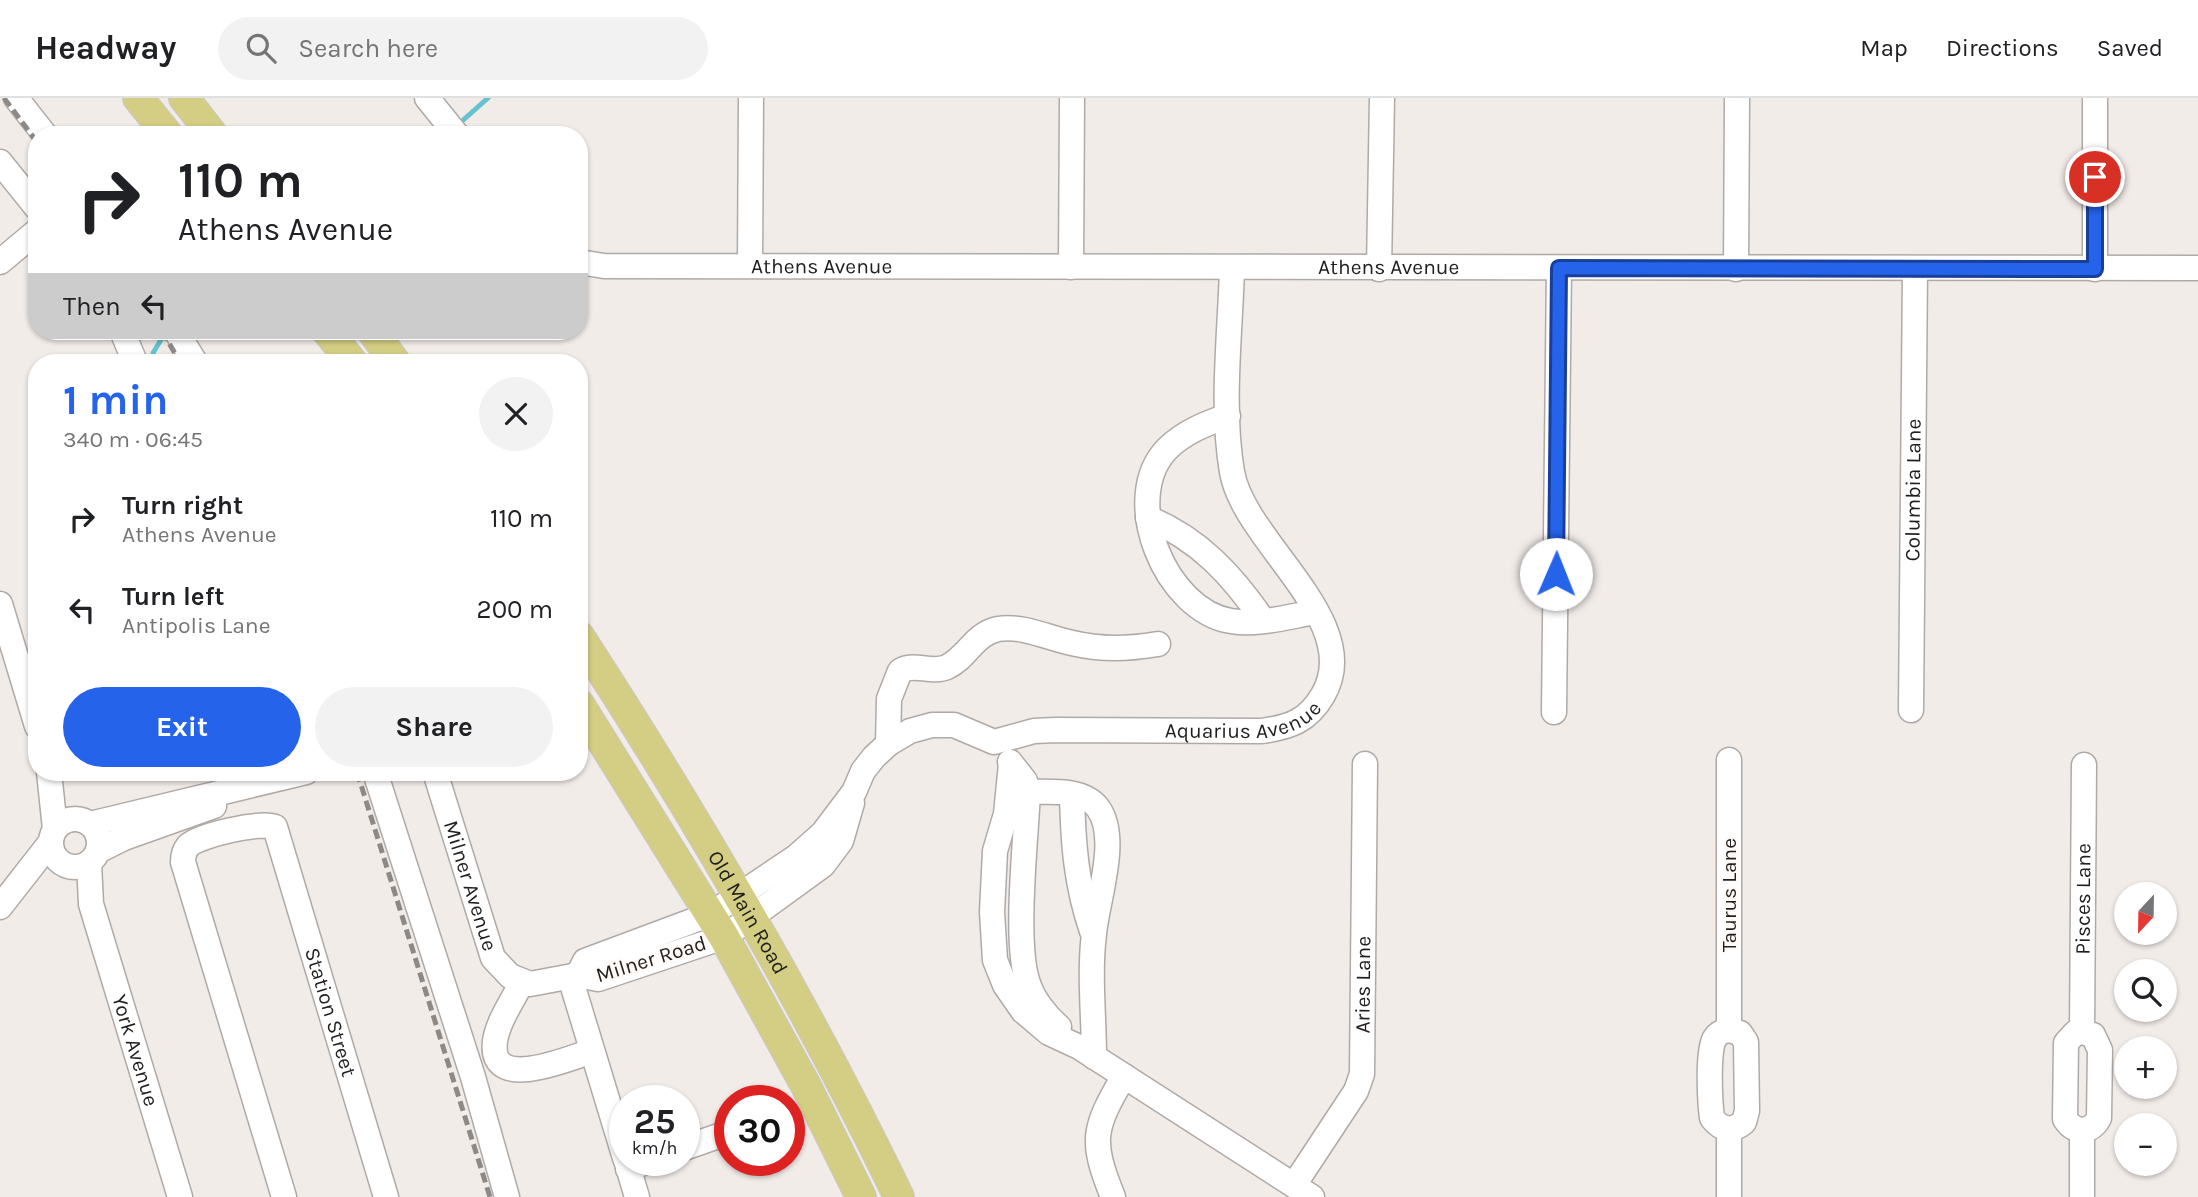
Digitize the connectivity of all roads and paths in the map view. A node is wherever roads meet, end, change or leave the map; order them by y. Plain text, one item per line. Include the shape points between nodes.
1 (16, 98) edge
2 (138, 98) edge
3 (184, 98) edge
4 (427, 98) edge
5 (751, 98) edge
6 (1072, 98) edge
7 (1382, 98) edge
8 (1737, 98) edge
9 (2095, 98) edge
10 (38, 126) edge
11 (161, 126) edge
12 (206, 126) edge
13 (450, 126) edge
14 (0, 162) edge
15 (28, 197) edge
16 (28, 238) edge
17 (0, 261) edge
18 (588, 263) edge
19 (750, 265) junction
20 (1071, 267) junction
21 (1559, 268) junction
22 (2198, 268) edge
23 (1232, 269) junction
24 (1380, 269) junction
25 (1736, 269) junction
26 (1915, 269) junction
27 (2095, 269) junction
28 (334, 340) edge
29 (346, 354) edge
30 (1228, 416) junction
31 (1148, 518) junction
32 (0, 604) edge
33 (1316, 612) junction
34 (1263, 621) junction
35 (1158, 644) dead end
36 (588, 650) edge
37 (28, 696) edge
38 (1911, 710) dead end
39 (1554, 712) dead end
40 (588, 718) edge
41 (994, 742) junction
42 (888, 744) junction
43 (1729, 760) dead end
44 (1011, 764) junction
45 (1365, 764) dead end
46 (2084, 765) dead end
47 (53, 781) edge
48 (57, 781) edge
49 (277, 781) edge
50 (378, 781) edge
51 (438, 781) edge
52 (270, 783) junction
53 (1028, 793) junction
54 (1072, 794) junction
55 (86, 822) junction
56 (70, 853) junction
57 (0, 907) edge
58 (744, 907) junction
59 (718, 925) junction
60 (1093, 935) junction
61 (574, 976) junction
62 (522, 982) junction
63 (1729, 1030) junction
64 (2082, 1032) junction
65 (592, 1051) junction
66 (1087, 1052) junction
67 (1124, 1076) junction
68 (609, 1098) edge
69 (1729, 1129) junction
70 (2082, 1130) junction
71 (634, 1176) edge
72 (1303, 1191) edge
73 (180, 1197) edge
74 (284, 1197) edge
75 (386, 1197) edge
76 (507, 1197) edge
77 (637, 1197) edge
78 (861, 1197) edge
79 (899, 1197) edge
80 (1113, 1197) edge
81 (1729, 1197) edge
82 (2082, 1197) edge

1 - 10 street
2 - 11 main road
3 - 12 main road
4 - 13 street
5 - 19 street
6 - 20 street
7 - 24 street
8 - 25 street
9 - 27 street
14 - 15 street
16 - 17 street
18 - 19 street, Athens Avenue
19 - 20 street, Athens Avenue
20 - 23 street, Athens Avenue
21 - 24 street, Athens Avenue
21 - 25 street, Athens Avenue
21 - 39 street
22 - 27 street, Athens Avenue
23 - 24 street, Athens Avenue
23 - 30 street, Aquarius Avenue
25 - 26 street, Athens Avenue
26 - 27 street, Athens Avenue
26 - 38 street, Columbia Lane
28 - 29 main road
30 - 31 street via 1205,424 1167,449 1154,474
30 - 33 street, Aquarius Avenue via 1237,490
31 - 34 street via 1174,529 1209,554
31 - 34 street via 1151,540 1192,602 1231,621
32 - 37 street
33 - 34 street
33 - 41 street, Aquarius Avenue via 1332,656 1331,673 1318,703 1289,727 1262,731 1034,731
35 - 42 street via 1105,649 1022,629 980,635 959,660 945,667 908,666 900,671 889,699
36 - 58 main road, Old Main Road via 659,760
40 - 59 main road, Old Main Road
41 - 42 street via 971,730 932,725
41 - 44 street
42 - 58 street via 810,845
43 - 63 street, Taurus Lane
44 - 53 street
44 - 66 street via 1006,814 995,851 995,960 1023,1012 1049,1033
45 - 72 street, Aries Lane via 1362,1074
46 - 64 street, Pisces Lane
47 - 56 street, York Avenue
48 - 55 street, York Avenue
49 - 52 street
50 - 76 street
51 - 62 street, Milner Avenue via 493,958
52 - 55 street via 246,784
52 - 56 street via 124,838
53 - 54 street
53 - 66 street via 1025,970 1043,1010
54 - 60 street via 1074,860
54 - 60 street via 1091,801 1106,825 1106,865
55 - 56 street, York Avenue via 98,836
55 - 56 street via 67,820
56 - 57 street via 17,887
56 - 73 street, York Avenue via 91,904
58 - 59 street, Milner Road
58 - 79 main road, Old Main Road
59 - 61 street, Milner Road via 598,979
59 - 78 main road, Old Main Road
60 - 66 street
61 - 62 street via 538,984
61 - 65 street
62 - 65 street via 495,1041 500,1063 507,1069 526,1070
63 - 69 street via 1713,1041 1711,1111 1716,1124
63 - 69 street via 1746,1042 1747,1070 1746,1116 1740,1126
64 - 70 street via 2066,1043 2064,1112 2069,1125
64 - 70 street via 2093,1035 2099,1044 2100,1082 2099,1118 2093,1127
65 - 68 street
66 - 67 street
67 - 72 street
67 - 80 street via 1097,1134 1098,1161
69 - 81 street
70 - 82 street
71 - 77 street
74 - 75 street, Station Street via 183,862 193,843 257,824 275,827

